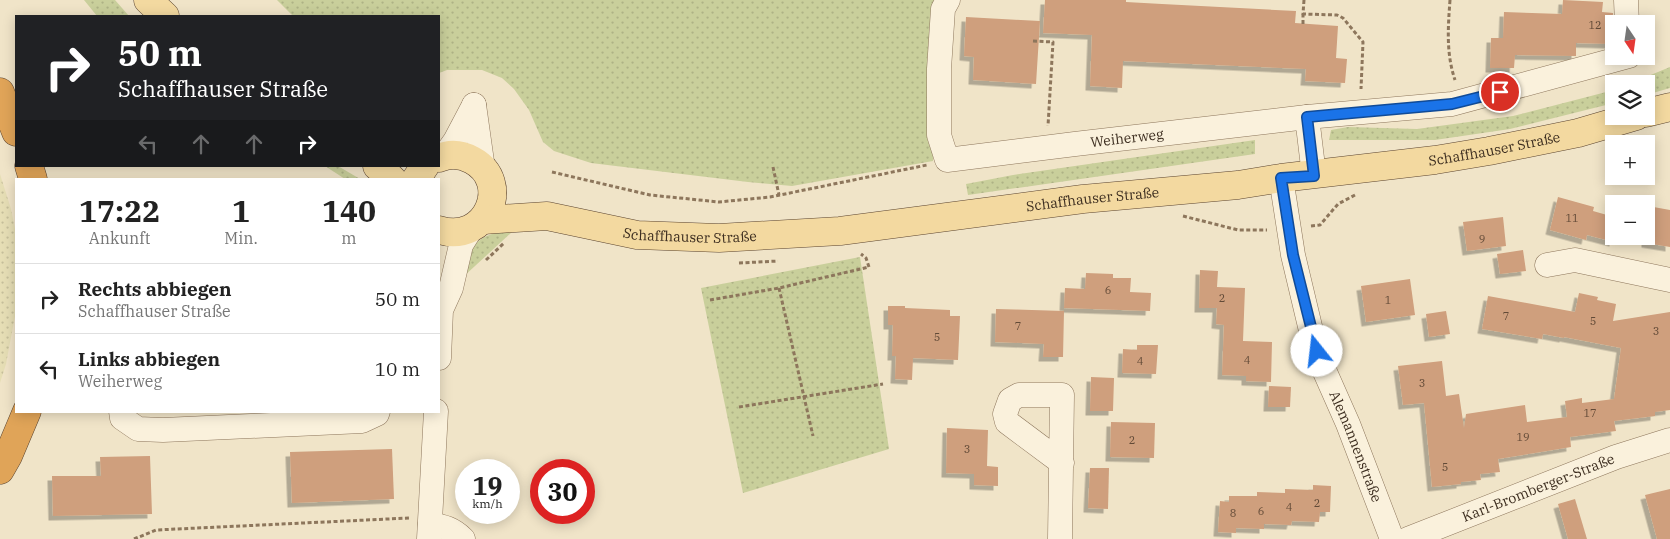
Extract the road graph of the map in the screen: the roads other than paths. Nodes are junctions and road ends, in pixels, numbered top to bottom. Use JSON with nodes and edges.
{"nodes":[{"id":1,"x":148,"y":0,"type":"edge"},
{"id":2,"x":948,"y":0,"type":"edge"},
{"id":3,"x":1626,"y":0,"type":"edge"},
{"id":4,"x":163,"y":15,"type":"edge"},
{"id":5,"x":1627,"y":15,"type":"edge"},
{"id":6,"x":1605,"y":63,"type":"edge"},
{"id":7,"x":0,"y":92,"type":"edge"},
{"id":8,"x":1670,"y":107,"type":"edge"},
{"id":9,"x":1655,"y":111,"type":"edge"},
{"id":10,"x":1307,"y":117,"type":"junction"},
{"id":11,"x":9,"y":121,"type":"edge"},
{"id":12,"x":1605,"y":125,"type":"edge"},
{"id":13,"x":440,"y":156,"type":"edge"},
{"id":14,"x":440,"y":159,"type":"edge"},
{"id":15,"x":378,"y":167,"type":"edge"},
{"id":16,"x":429,"y":167,"type":"edge"},
{"id":17,"x":487,"y":176,"type":"junction"},
{"id":18,"x":1314,"y":176,"type":"junction"},
{"id":19,"x":391,"y":178,"type":"edge"},
{"id":20,"x":417,"y":178,"type":"edge"},
{"id":21,"x":1281,"y":178,"type":"junction"},
{"id":22,"x":547,"y":216,"type":"junction"},
{"id":23,"x":477,"y":224,"type":"junction"},
{"id":24,"x":440,"y":230,"type":"edge"},
{"id":25,"x":1547,"y":265,"type":"dead end"},
{"id":26,"x":1670,"y":280,"type":"edge"},
{"id":27,"x":440,"y":306,"type":"edge"},
{"id":28,"x":26,"y":413,"type":"edge"},
{"id":29,"x":121,"y":413,"type":"edge"},
{"id":30,"x":377,"y":413,"type":"edge"},
{"id":31,"x":436,"y":413,"type":"edge"},
{"id":32,"x":1670,"y":440,"type":"edge"},
{"id":33,"x":1062,"y":463,"type":"dead end"},
{"id":34,"x":0,"y":470,"type":"edge"},
{"id":35,"x":430,"y":527,"type":"edge"},
{"id":36,"x":464,"y":539,"type":"edge"},
{"id":37,"x":1060,"y":539,"type":"edge"},
{"id":38,"x":1392,"y":539,"type":"edge"},
{"id":39,"x":1408,"y":539,"type":"edge"}],
"edges":[{"from":1,"to":4,"type":"main road"},
{"from":2,"to":10,"type":"street","name":"Weiherweg"},
{"from":3,"to":5,"type":"street"},
{"from":6,"to":10,"type":"street","name":"Weiherweg"},
{"from":7,"to":11,"type":"highway"},
{"from":8,"to":9,"type":"main road"},
{"from":10,"to":18,"type":"street"},
{"from":12,"to":18,"type":"main road","name":"Schaffhauser Straße"},
{"from":13,"to":17,"type":"street"},
{"from":14,"to":17,"type":"main road","name":"Schaffhauser Straße"},
{"from":15,"to":19,"type":"main road"},
{"from":16,"to":20,"type":"main road"},
{"from":17,"to":22,"type":"main road","name":"Schaffhauser Straße"},
{"from":17,"to":23,"type":"main road"},
{"from":18,"to":21,"type":"main road","name":"Schaffhauser Straße"},
{"from":21,"to":22,"type":"main road","name":"Schaffhauser Straße"},
{"from":21,"to":38,"type":"street","name":"Alemannenstraße"},
{"from":22,"to":23,"type":"main road","name":"Schaffhauser Straße"},
{"from":23,"to":24,"type":"main road","name":"Schaffhauser Straße"},
{"from":23,"to":27,"type":"street"},
{"from":25,"to":26,"type":"street"},
{"from":28,"to":34,"type":"highway"},
{"from":29,"to":30,"type":"street"},
{"from":31,"to":35,"type":"street"},
{"from":32,"to":39,"type":"street","name":"Karl-Bromberger-Straße"},
{"from":33,"to":37,"type":"street"},
{"from":35,"to":36,"type":"street"}]}
